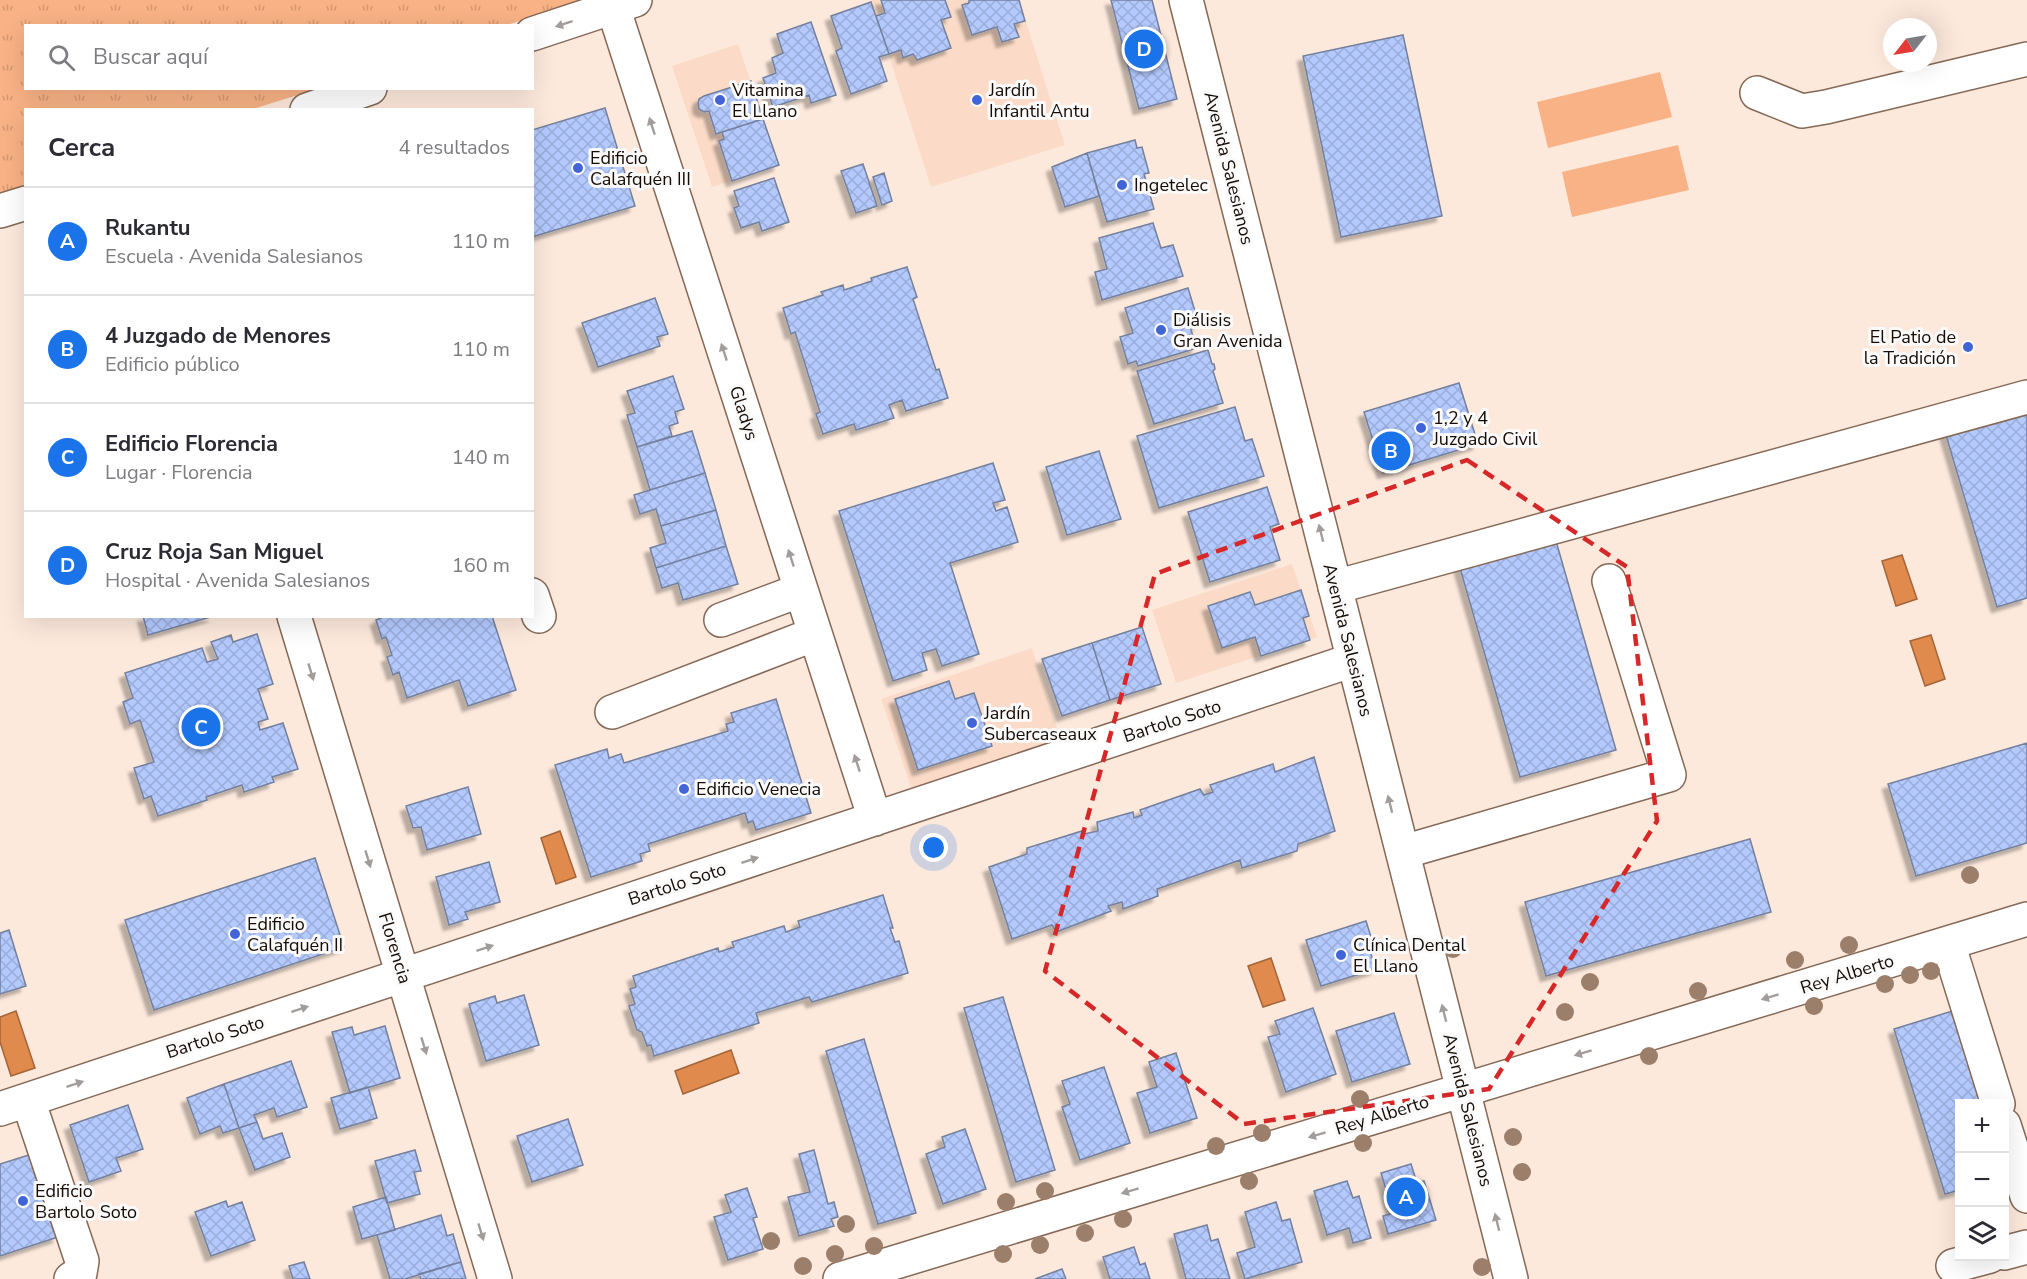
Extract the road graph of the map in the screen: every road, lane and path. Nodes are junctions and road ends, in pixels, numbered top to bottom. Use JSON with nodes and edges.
{"nodes":[{"id":1,"x":1186,"y":0,"type":"edge"},
{"id":2,"x":624,"y":4,"type":"edge"},
{"id":3,"x":534,"y":33,"type":"edge"},
{"id":4,"x":2027,"y":59,"type":"edge"},
{"id":5,"x":363,"y":90,"type":"edge"},
{"id":6,"x":1757,"y":93,"type":"dead end"},
{"id":7,"x":312,"y":108,"type":"edge"},
{"id":8,"x":24,"y":204,"type":"edge"},
{"id":9,"x":0,"y":211,"type":"edge"},
{"id":10,"x":2027,"y":397,"type":"edge"},
{"id":11,"x":1609,"y":581,"type":"dead end"},
{"id":12,"x":1335,"y":587,"type":"junction"},
{"id":13,"x":801,"y":590,"type":"junction"},
{"id":14,"x":295,"y":618,"type":"edge"},
{"id":15,"x":721,"y":620,"type":"dead end"},
{"id":16,"x":815,"y":634,"type":"junction"},
{"id":17,"x":1353,"y":660,"type":"junction"},
{"id":18,"x":612,"y":712,"type":"dead end"},
{"id":19,"x":874,"y":819,"type":"junction"},
{"id":20,"x":1403,"y":852,"type":"junction"},
{"id":21,"x":2027,"y":919,"type":"edge"},
{"id":22,"x":1948,"y":943,"type":"junction"},
{"id":23,"x":403,"y":975,"type":"junction"},
{"id":24,"x":1463,"y":1090,"type":"junction"},
{"id":25,"x":1996,"y":1099,"type":"edge"},
{"id":26,"x":14,"y":1104,"type":"edge"},
{"id":27,"x":2009,"y":1140,"type":"edge"},
{"id":28,"x":43,"y":1143,"type":"junction"},
{"id":29,"x":78,"y":1183,"type":"dead end"},
{"id":30,"x":2027,"y":1196,"type":"edge"},
{"id":31,"x":2027,"y":1247,"type":"edge"},
{"id":32,"x":2009,"y":1252,"type":"edge"},
{"id":33,"x":1974,"y":1261,"type":"edge"},
{"id":34,"x":1953,"y":1266,"type":"dead end"},
{"id":35,"x":71,"y":1279,"type":"edge"},
{"id":36,"x":495,"y":1279,"type":"edge"},
{"id":37,"x":840,"y":1279,"type":"edge"},
{"id":38,"x":1511,"y":1279,"type":"edge"}],
"edges":[{"from":12,"to":1,"type":"street","name":"Avenida Salesianos","one_way":true},
{"from":2,"to":3,"type":"street","one_way":true},
{"from":13,"to":2,"type":"street","name":"Gladys","one_way":true},
{"from":4,"to":6,"type":"street"},
{"from":5,"to":7,"type":"street"},
{"from":8,"to":9,"type":"street"},
{"from":10,"to":12,"type":"street"},
{"from":11,"to":20,"type":"street"},
{"from":12,"to":17,"type":"street","name":"Avenida Salesianos"},
{"from":13,"to":15,"type":"street"},
{"from":13,"to":16,"type":"street","name":"Gladys"},
{"from":14,"to":23,"type":"street","name":"Florencia","one_way":true},
{"from":16,"to":18,"type":"street"},
{"from":19,"to":16,"type":"street","name":"Gladys","one_way":true},
{"from":17,"to":19,"type":"street","name":"Bartolo Soto"},
{"from":20,"to":17,"type":"street","name":"Avenida Salesianos","one_way":true},
{"from":23,"to":19,"type":"street","name":"Bartolo Soto","one_way":true},
{"from":24,"to":20,"type":"street","name":"Avenida Salesianos","one_way":true},
{"from":21,"to":22,"type":"street","name":"Rey Alberto"},
{"from":22,"to":24,"type":"street","name":"Rey Alberto","one_way":true},
{"from":22,"to":25,"type":"street"},
{"from":26,"to":23,"type":"street","name":"Bartolo Soto","one_way":true},
{"from":23,"to":36,"type":"street","name":"Florencia","one_way":true},
{"from":24,"to":37,"type":"street","name":"Rey Alberto","one_way":true},
{"from":38,"to":24,"type":"street","name":"Avenida Salesianos","one_way":true},
{"from":26,"to":28,"type":"street"},
{"from":27,"to":30,"type":"street"},
{"from":28,"to":29,"type":"street"},
{"from":28,"to":35,"type":"street"},
{"from":31,"to":32,"type":"street"},
{"from":33,"to":34,"type":"street"}]}
